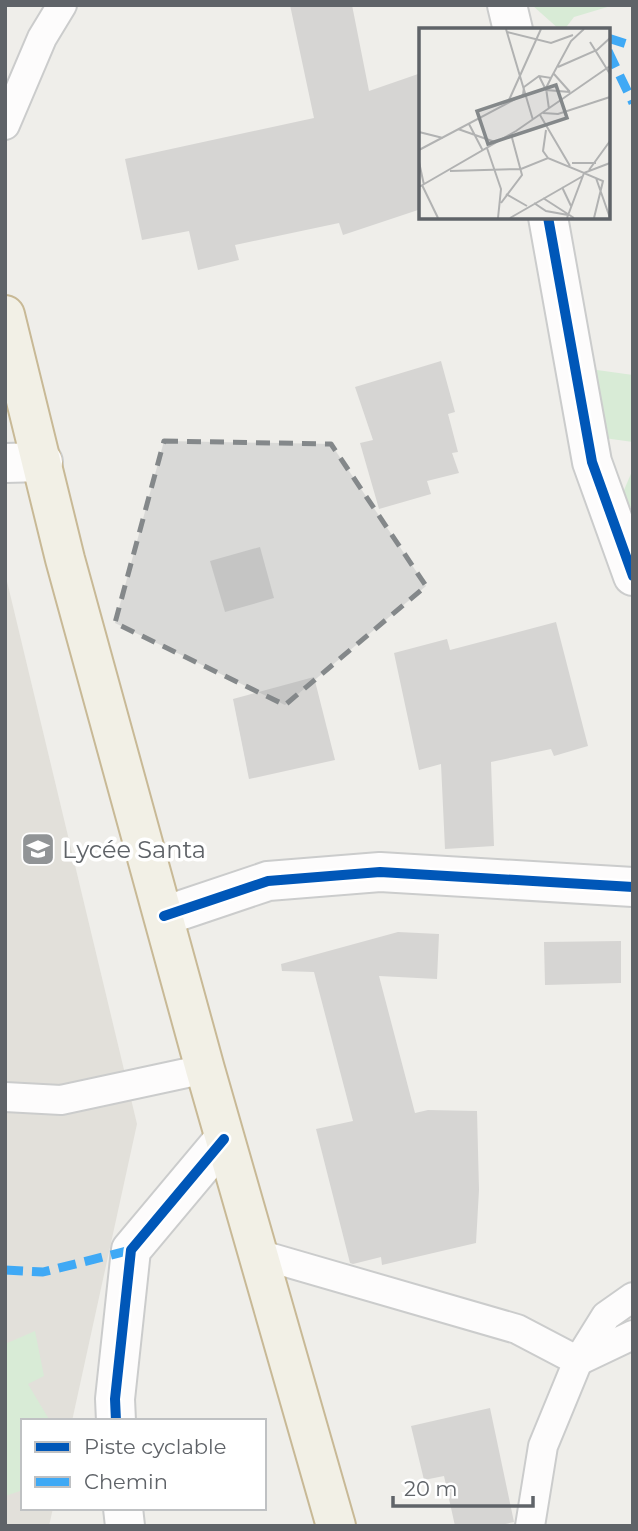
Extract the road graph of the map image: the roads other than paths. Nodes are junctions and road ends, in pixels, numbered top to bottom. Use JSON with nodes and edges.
{"nodes":[{"id":1,"x":62,"y":5,"type":"edge"},
{"id":2,"x":507,"y":5,"type":"edge"},
{"id":3,"x":513,"y":28,"type":"edge"},
{"id":4,"x":5,"y":125,"type":"edge"},
{"id":5,"x":548,"y":219,"type":"edge"},
{"id":6,"x":5,"y":314,"type":"edge"},
{"id":7,"x":43,"y":462,"type":"junction"},
{"id":8,"x":5,"y":463,"type":"edge"},
{"id":9,"x":633,"y":576,"type":"edge"},
{"id":10,"x":633,"y":887,"type":"edge"},
{"id":11,"x":164,"y":916,"type":"junction"},
{"id":12,"x":205,"y":1069,"type":"junction"},
{"id":13,"x":5,"y":1097,"type":"edge"},
{"id":14,"x":224,"y":1139,"type":"junction"},
{"id":15,"x":258,"y":1254,"type":"junction"},
{"id":16,"x":633,"y":1297,"type":"edge"},
{"id":17,"x":633,"y":1335,"type":"edge"},
{"id":18,"x":578,"y":1361,"type":"junction"},
{"id":19,"x":116,"y":1419,"type":"edge"},
{"id":20,"x":337,"y":1526,"type":"edge"},
{"id":21,"x":530,"y":1526,"type":"edge"}],
"edges":[{"from":1,"to":4,"type":"lane"},
{"from":2,"to":3,"type":"street"},
{"from":5,"to":9,"type":"street"},
{"from":6,"to":7,"type":"highway"},
{"from":7,"to":8,"type":"street"},
{"from":7,"to":11,"type":"highway"},
{"from":10,"to":11,"type":"street"},
{"from":11,"to":12,"type":"highway"},
{"from":12,"to":13,"type":"lane"},
{"from":12,"to":14,"type":"highway"},
{"from":14,"to":15,"type":"highway"},
{"from":14,"to":19,"type":"street"},
{"from":15,"to":18,"type":"lane"},
{"from":15,"to":20,"type":"highway"},
{"from":16,"to":18,"type":"lane"},
{"from":17,"to":18,"type":"lane"},
{"from":18,"to":21,"type":"lane"}]}
